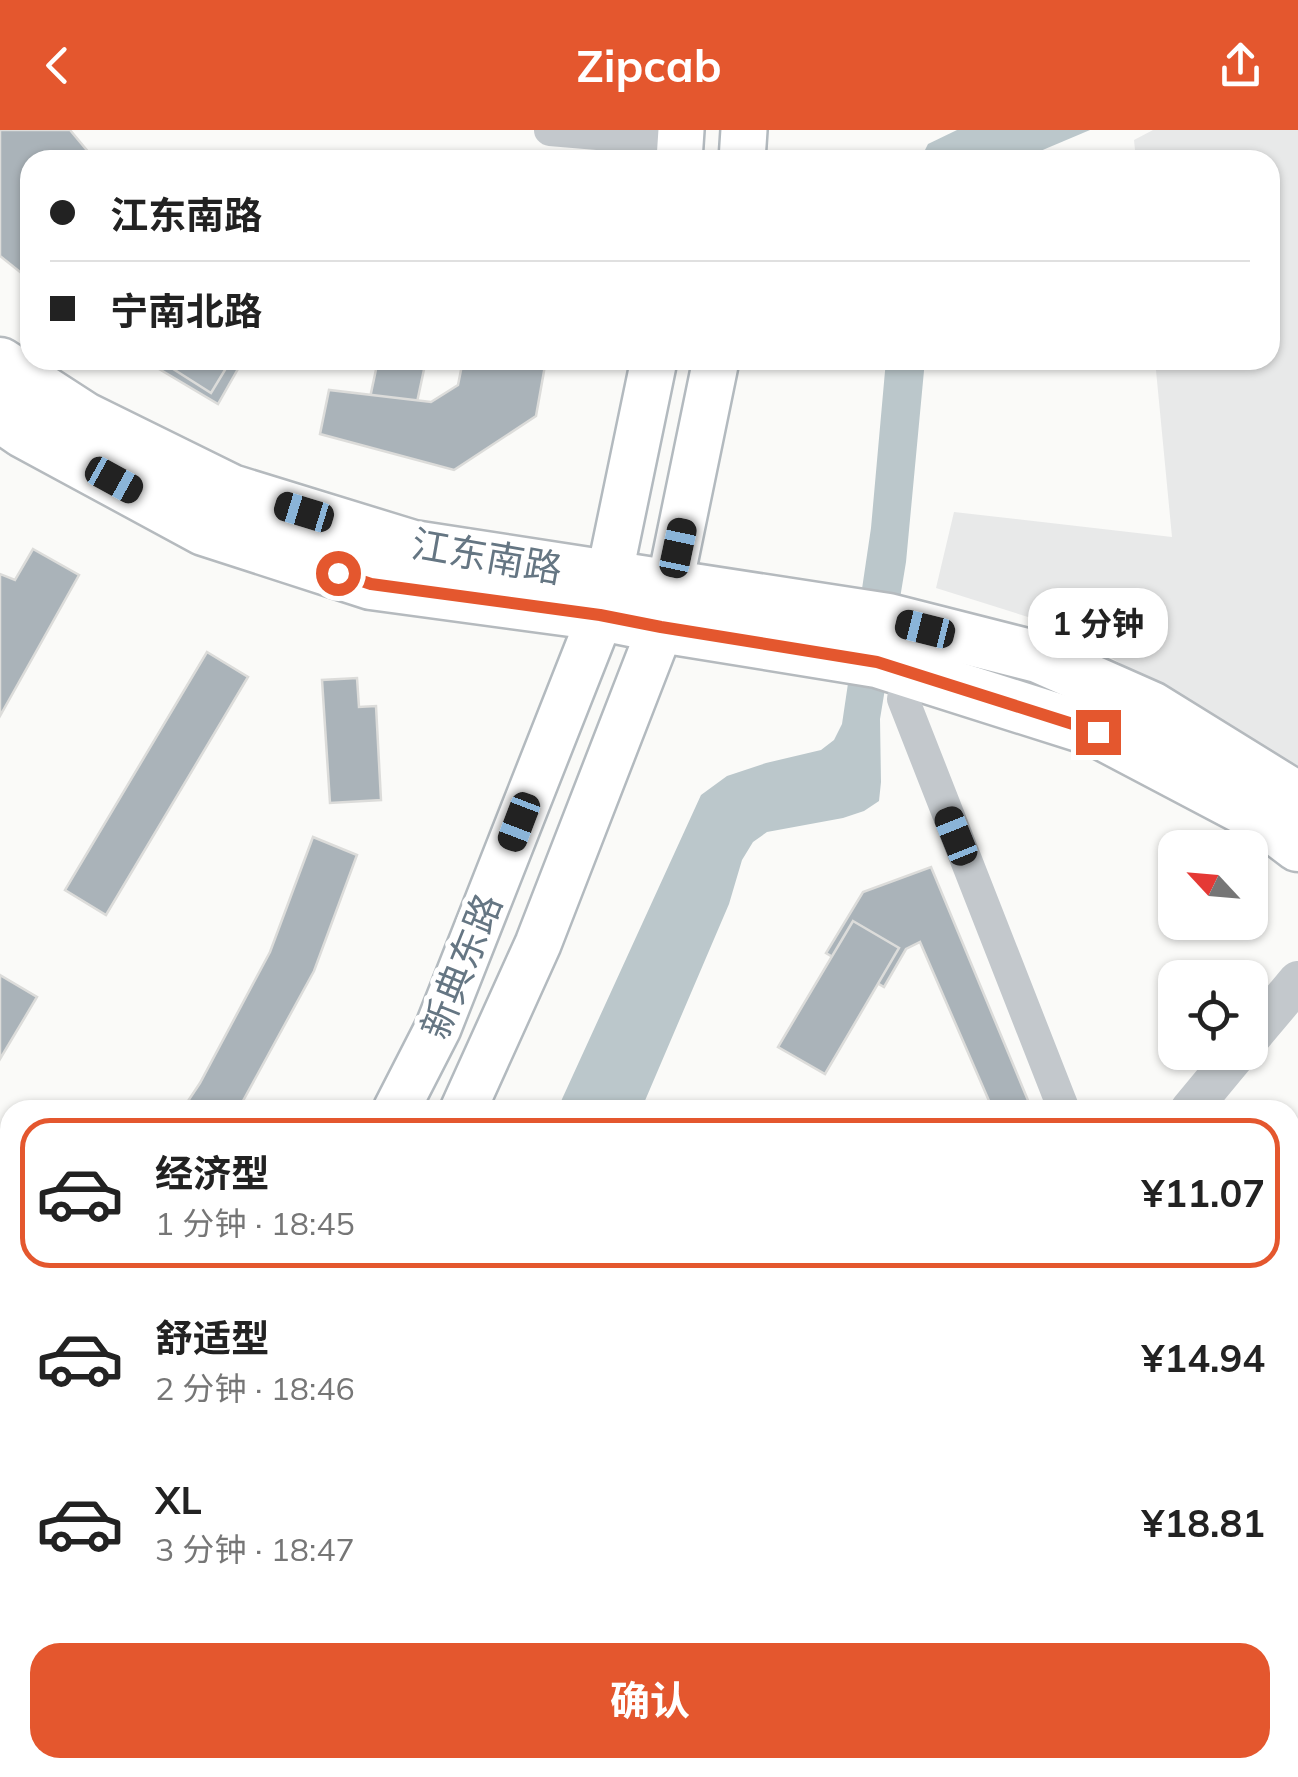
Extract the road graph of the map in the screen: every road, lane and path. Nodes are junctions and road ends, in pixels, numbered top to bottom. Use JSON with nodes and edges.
{"nodes":[{"id":1,"x":550,"y":130,"type":"edge"},
{"id":2,"x":680,"y":143,"type":"edge"},
{"id":3,"x":0,"y":363,"type":"edge"},
{"id":4,"x":652,"y":370,"type":"edge"},
{"id":5,"x":714,"y":370,"type":"edge"},
{"id":6,"x":0,"y":416,"type":"edge"},
{"id":7,"x":605,"y":596,"type":"junction"},
{"id":8,"x":665,"y":607,"type":"junction"},
{"id":9,"x":892,"y":651,"type":"junction"},
{"id":10,"x":1298,"y":798,"type":"edge"},
{"id":11,"x":1298,"y":846,"type":"edge"},
{"id":12,"x":1298,"y":981,"type":"edge"},
{"id":13,"x":1268,"y":1017,"type":"edge"},
{"id":14,"x":1223,"y":1070,"type":"edge"},
{"id":15,"x":401,"y":1100,"type":"edge"},
{"id":16,"x":468,"y":1100,"type":"edge"},
{"id":17,"x":1060,"y":1100,"type":"edge"},
{"id":18,"x":1198,"y":1100,"type":"edge"}],
"edges":[{"from":1,"to":2,"type":"street"},
{"from":3,"to":7,"type":"main road","name":"江东南路"},
{"from":4,"to":7,"type":"main road","name":"新典东路"},
{"from":5,"to":8,"type":"main road","name":"新典东路"},
{"from":6,"to":7,"type":"main road","name":"江东南路"},
{"from":7,"to":8,"type":"main road","name":"江东南路"},
{"from":7,"to":15,"type":"main road","name":"新典东路"},
{"from":8,"to":9,"type":"main road","name":"江东南路"},
{"from":8,"to":16,"type":"main road","name":"新典东路"},
{"from":9,"to":10,"type":"main road"},
{"from":9,"to":11,"type":"main road"},
{"from":9,"to":17,"type":"street"},
{"from":12,"to":13,"type":"street"},
{"from":14,"to":18,"type":"street"}]}
